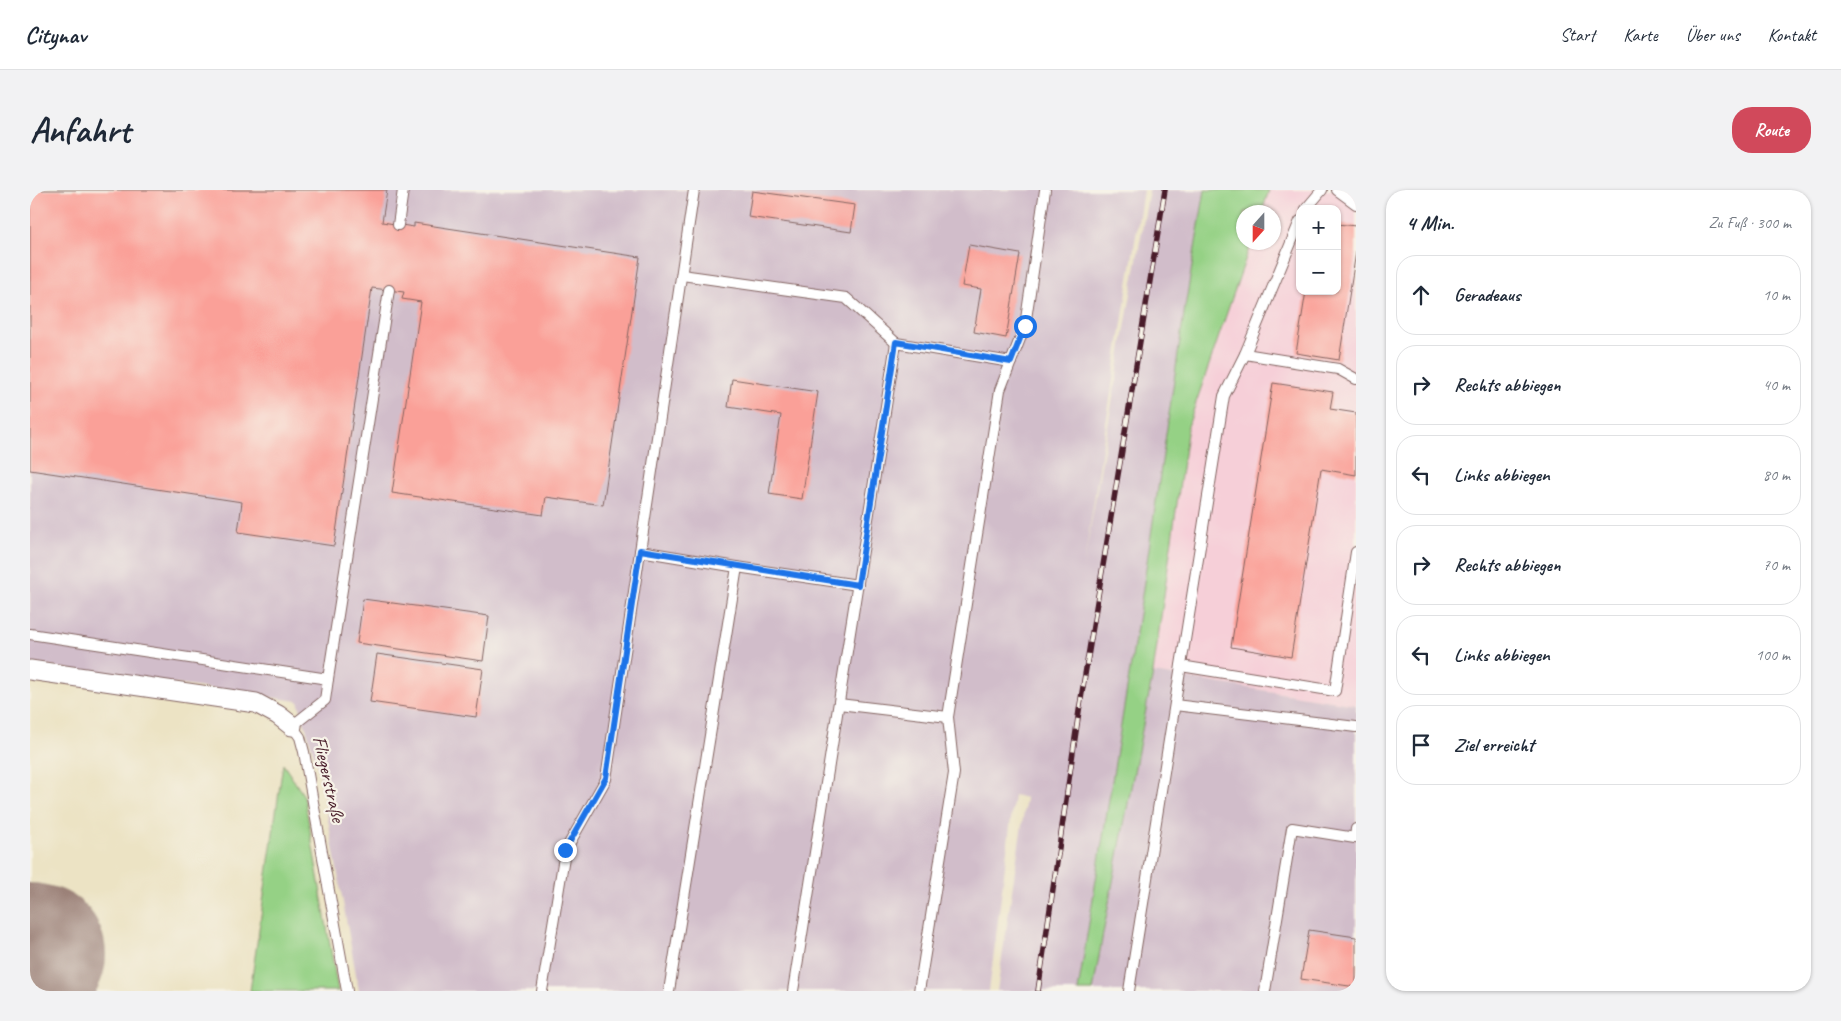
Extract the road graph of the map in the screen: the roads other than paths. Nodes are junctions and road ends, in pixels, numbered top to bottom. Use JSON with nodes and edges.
{"nodes":[{"id":1,"x":403,"y":190,"type":"edge"},
{"id":2,"x":694,"y":190,"type":"edge"},
{"id":3,"x":1045,"y":190,"type":"edge"},
{"id":4,"x":1322,"y":190,"type":"edge"},
{"id":5,"x":1337,"y":190,"type":"edge"},
{"id":6,"x":1356,"y":204,"type":"edge"},
{"id":7,"x":1309,"y":205,"type":"edge"},
{"id":8,"x":398,"y":225,"type":"dead end"},
{"id":9,"x":1296,"y":231,"type":"edge"},
{"id":10,"x":682,"y":275,"type":"junction"},
{"id":11,"x":388,"y":290,"type":"dead end"},
{"id":12,"x":896,"y":342,"type":"junction"},
{"id":13,"x":1245,"y":354,"type":"junction"},
{"id":14,"x":1011,"y":362,"type":"junction"},
{"id":15,"x":1356,"y":379,"type":"edge"},
{"id":16,"x":640,"y":550,"type":"junction"},
{"id":17,"x":1356,"y":552,"type":"edge"},
{"id":18,"x":737,"y":567,"type":"junction"},
{"id":19,"x":858,"y":585,"type":"junction"},
{"id":20,"x":30,"y":634,"type":"edge"},
{"id":21,"x":1181,"y":666,"type":"junction"},
{"id":22,"x":30,"y":670,"type":"edge"},
{"id":23,"x":328,"y":679,"type":"junction"},
{"id":24,"x":839,"y":704,"type":"junction"},
{"id":25,"x":1175,"y":705,"type":"junction"},
{"id":26,"x":948,"y":717,"type":"junction"},
{"id":27,"x":292,"y":726,"type":"junction"},
{"id":28,"x":1356,"y":727,"type":"edge"},
{"id":29,"x":1356,"y":829,"type":"edge"},
{"id":30,"x":347,"y":991,"type":"edge"},
{"id":31,"x":542,"y":991,"type":"edge"},
{"id":32,"x":669,"y":991,"type":"edge"},
{"id":33,"x":793,"y":991,"type":"edge"},
{"id":34,"x":919,"y":991,"type":"edge"},
{"id":35,"x":1129,"y":991,"type":"edge"},
{"id":36,"x":1265,"y":991,"type":"edge"}],
"edges":[{"from":1,"to":8,"type":"lane"},
{"from":2,"to":10,"type":"lane"},
{"from":3,"to":14,"type":"lane"},
{"from":4,"to":7,"type":"lane"},
{"from":5,"to":6,"type":"lane"},
{"from":9,"to":13,"type":"lane"},
{"from":10,"to":12,"type":"lane"},
{"from":10,"to":16,"type":"lane"},
{"from":11,"to":23,"type":"lane"},
{"from":12,"to":14,"type":"lane"},
{"from":12,"to":19,"type":"lane"},
{"from":13,"to":15,"type":"lane"},
{"from":13,"to":21,"type":"lane"},
{"from":14,"to":26,"type":"lane"},
{"from":16,"to":18,"type":"lane"},
{"from":16,"to":31,"type":"lane"},
{"from":17,"to":21,"type":"lane"},
{"from":18,"to":19,"type":"lane"},
{"from":18,"to":32,"type":"lane"},
{"from":19,"to":24,"type":"lane"},
{"from":20,"to":23,"type":"lane"},
{"from":21,"to":25,"type":"lane"},
{"from":22,"to":27,"type":"street","name":"Fliegerstraße"},
{"from":23,"to":27,"type":"lane"},
{"from":24,"to":26,"type":"lane"},
{"from":24,"to":33,"type":"lane"},
{"from":25,"to":28,"type":"lane"},
{"from":25,"to":35,"type":"lane"},
{"from":26,"to":34,"type":"lane"},
{"from":27,"to":30,"type":"lane","name":"Fliegerstraße"},
{"from":29,"to":36,"type":"lane"}]}
